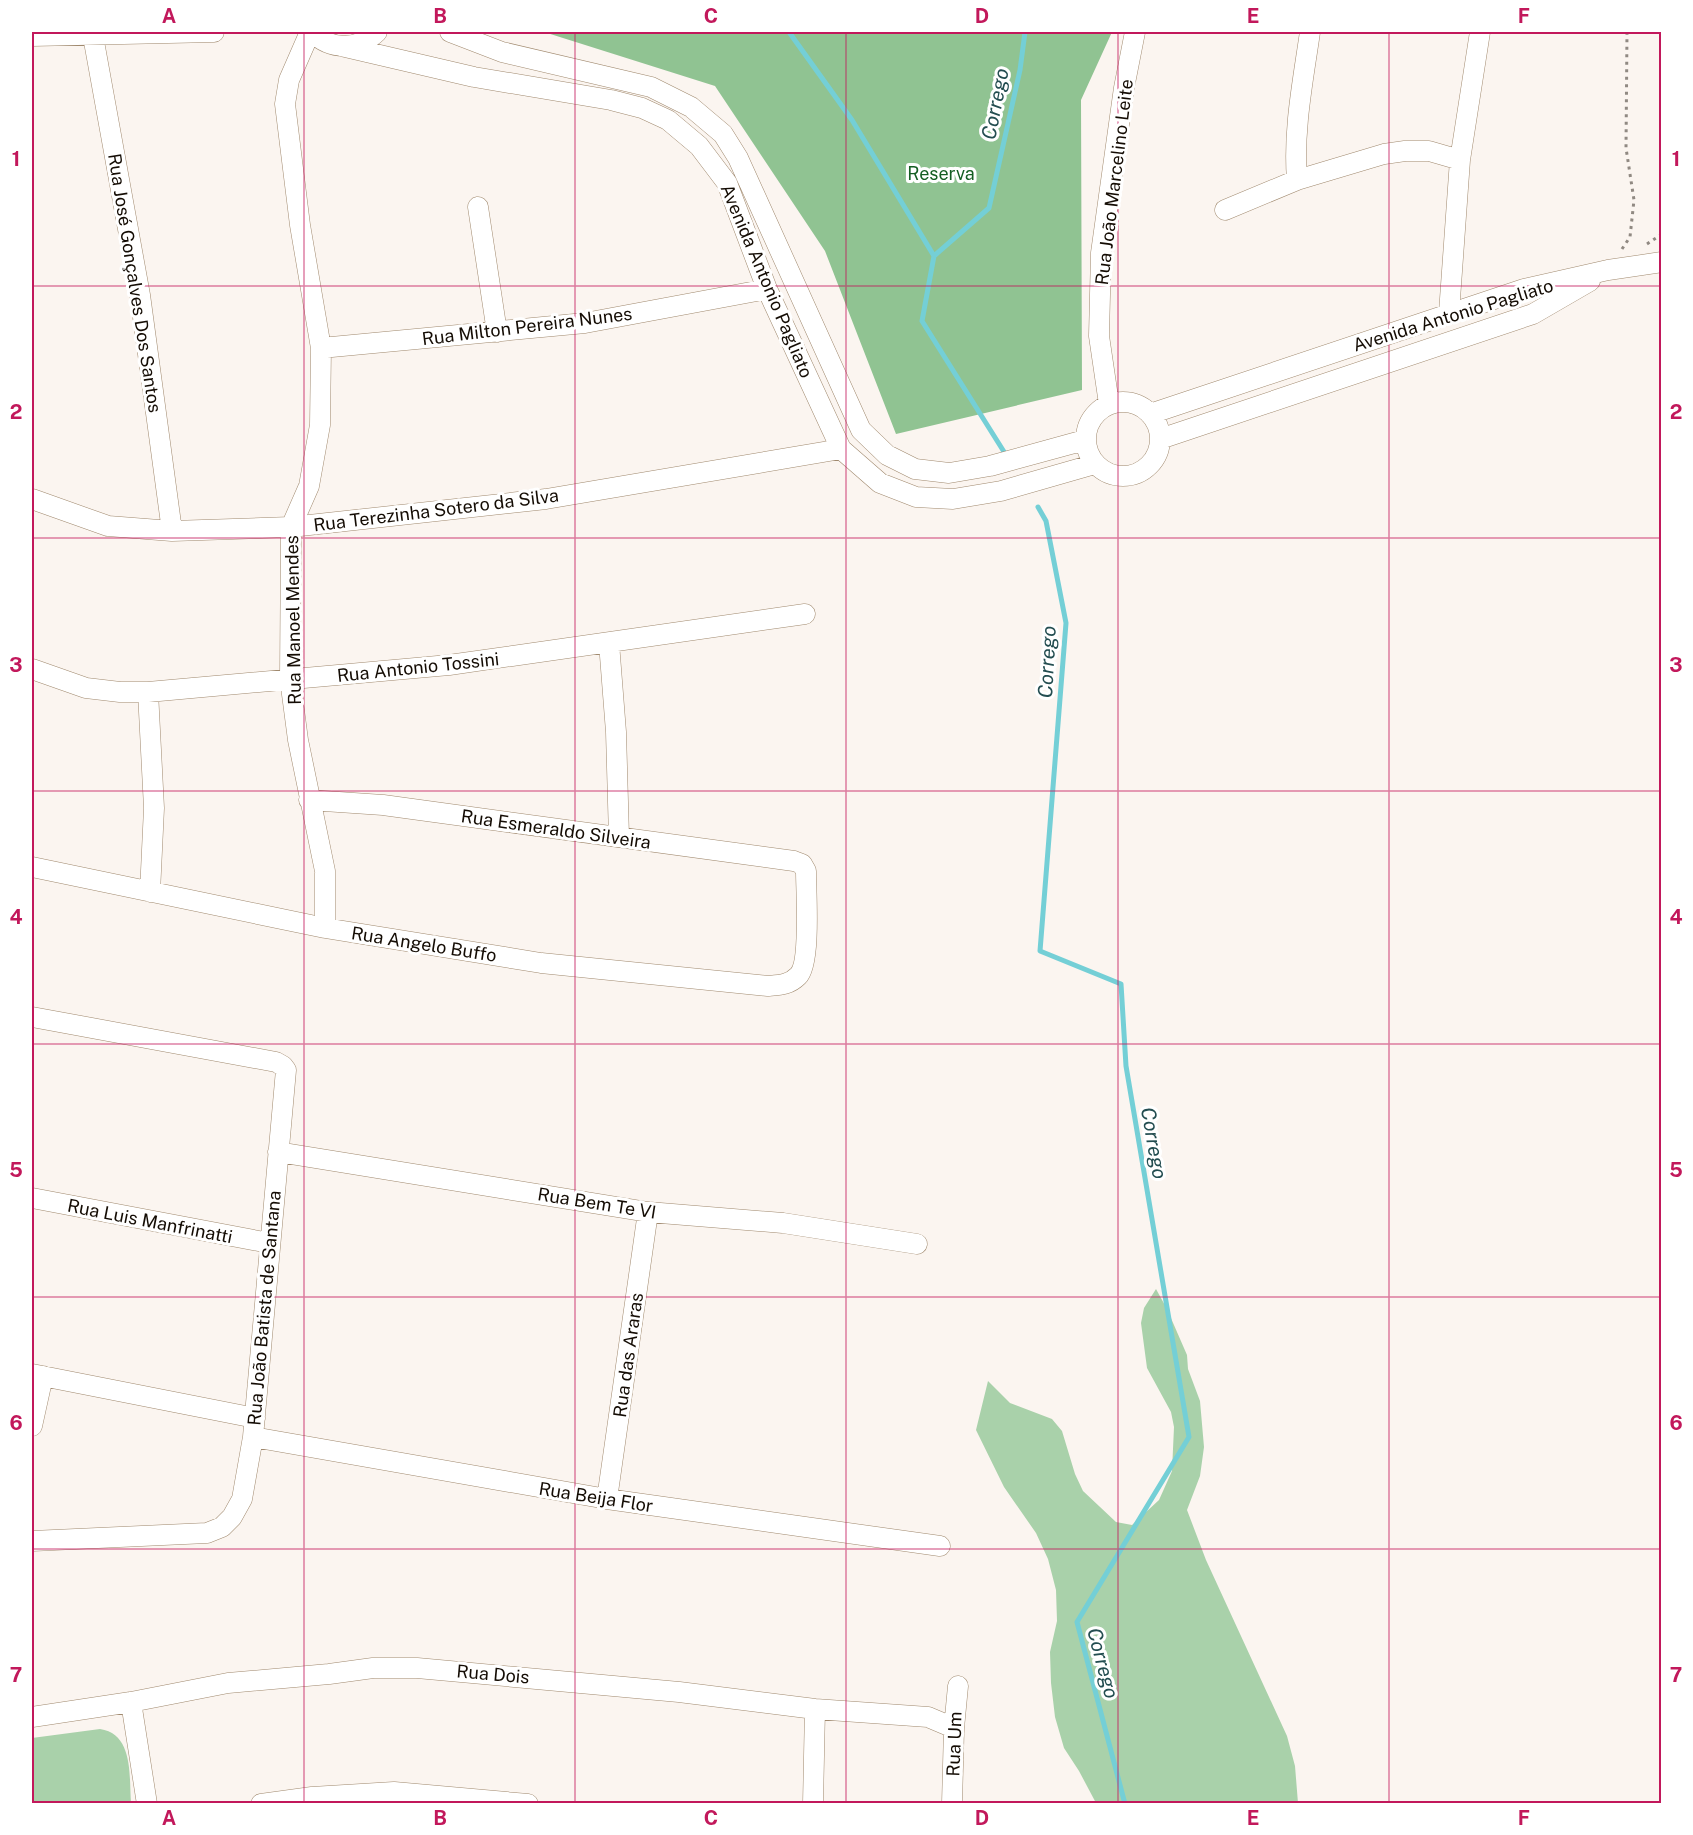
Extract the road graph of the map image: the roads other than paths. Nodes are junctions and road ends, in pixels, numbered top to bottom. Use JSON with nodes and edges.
{"nodes":[{"id":1,"x":214,"y":32,"type":"edge"},
{"id":2,"x":311,"y":32,"type":"edge"},
{"id":3,"x":377,"y":32,"type":"edge"},
{"id":4,"x":450,"y":32,"type":"edge"},
{"id":5,"x":1135,"y":32,"type":"edge"},
{"id":6,"x":1310,"y":32,"type":"edge"},
{"id":7,"x":1480,"y":32,"type":"edge"},
{"id":8,"x":32,"y":36,"type":"edge"},
{"id":9,"x":93,"y":36,"type":"junction"},
{"id":10,"x":341,"y":46,"type":"junction"},
{"id":11,"x":1460,"y":160,"type":"junction"},
{"id":12,"x":1297,"y":180,"type":"junction"},
{"id":13,"x":478,"y":207,"type":"dead end"},
{"id":14,"x":1225,"y":210,"type":"dead end"},
{"id":15,"x":1662,"y":262,"type":"edge"},
{"id":16,"x":1608,"y":270,"type":"junction"},
{"id":17,"x":767,"y":289,"type":"junction"},
{"id":18,"x":1449,"y":313,"type":"junction"},
{"id":19,"x":497,"y":332,"type":"junction"},
{"id":20,"x":321,"y":348,"type":"junction"},
{"id":21,"x":1109,"y":404,"type":"junction"},
{"id":22,"x":1150,"y":414,"type":"junction"},
{"id":23,"x":1160,"y":439,"type":"junction"},
{"id":24,"x":1085,"y":440,"type":"junction"},
{"id":25,"x":841,"y":449,"type":"junction"},
{"id":26,"x":1095,"y":464,"type":"junction"},
{"id":27,"x":32,"y":499,"type":"edge"},
{"id":28,"x":291,"y":527,"type":"junction"},
{"id":29,"x":172,"y":531,"type":"junction"},
{"id":30,"x":805,"y":614,"type":"dead end"},
{"id":31,"x":609,"y":643,"type":"junction"},
{"id":32,"x":32,"y":669,"type":"edge"},
{"id":33,"x":290,"y":680,"type":"junction"},
{"id":34,"x":148,"y":692,"type":"junction"},
{"id":35,"x":309,"y":800,"type":"junction"},
{"id":36,"x":618,"y":837,"type":"junction"},
{"id":37,"x":32,"y":867,"type":"edge"},
{"id":38,"x":150,"y":892,"type":"junction"},
{"id":39,"x":325,"y":928,"type":"junction"},
{"id":40,"x":806,"y":957,"type":"joint"},
{"id":41,"x":32,"y":1017,"type":"edge"},
{"id":42,"x":278,"y":1152,"type":"junction"},
{"id":43,"x":32,"y":1198,"type":"edge"},
{"id":44,"x":648,"y":1212,"type":"junction"},
{"id":45,"x":269,"y":1244,"type":"junction"},
{"id":46,"x":917,"y":1244,"type":"dead end"},
{"id":47,"x":37,"y":1375,"type":"edge"},
{"id":48,"x":255,"y":1418,"type":"junction"},
{"id":49,"x":32,"y":1426,"type":"edge"},
{"id":50,"x":253,"y":1437,"type":"junction"},
{"id":51,"x":607,"y":1499,"type":"junction"},
{"id":52,"x":32,"y":1542,"type":"edge"},
{"id":53,"x":940,"y":1546,"type":"dead end"},
{"id":54,"x":958,"y":1686,"type":"dead end"},
{"id":55,"x":131,"y":1702,"type":"junction"},
{"id":56,"x":814,"y":1709,"type":"junction"},
{"id":57,"x":32,"y":1717,"type":"edge"},
{"id":58,"x":954,"y":1728,"type":"junction"},
{"id":59,"x":147,"y":1803,"type":"edge"},
{"id":60,"x":261,"y":1803,"type":"edge"},
{"id":61,"x":528,"y":1803,"type":"edge"},
{"id":62,"x":813,"y":1803,"type":"edge"},
{"id":63,"x":952,"y":1803,"type":"edge"}],
"edges":[{"from":1,"to":9,"type":"street"},
{"from":2,"to":10,"type":"street","name":"Avenida Antonio Pagliato"},
{"from":2,"to":20,"type":"street","name":"Rua Manoel Mendes"},
{"from":3,"to":10,"type":"street"},
{"from":4,"to":24,"type":"street","name":"Avenida Antonio Pagliato"},
{"from":5,"to":21,"type":"street","name":"Rua João Marcelino Leite"},
{"from":6,"to":12,"type":"street"},
{"from":7,"to":11,"type":"street"},
{"from":8,"to":9,"type":"street"},
{"from":9,"to":29,"type":"street","name":"Rua José Gonçalves Dos Santos"},
{"from":10,"to":17,"type":"street","name":"Avenida Antonio Pagliato"},
{"from":11,"to":12,"type":"street"},
{"from":11,"to":18,"type":"street"},
{"from":12,"to":14,"type":"street"},
{"from":13,"to":19,"type":"street"},
{"from":15,"to":16,"type":"street"},
{"from":16,"to":18,"type":"street","name":"Avenida Antonio Pagliato"},
{"from":16,"to":23,"type":"street","name":"Avenida Antonio Pagliato"},
{"from":17,"to":19,"type":"street","name":"Rua Milton Pereira Nunes"},
{"from":17,"to":25,"type":"street","name":"Avenida Antonio Pagliato"},
{"from":18,"to":22,"type":"street","name":"Avenida Antonio Pagliato"},
{"from":19,"to":20,"type":"street","name":"Rua Milton Pereira Nunes"},
{"from":20,"to":28,"type":"street","name":"Rua Manoel Mendes"},
{"from":21,"to":22,"type":"street"},
{"from":21,"to":24,"type":"street"},
{"from":22,"to":23,"type":"street"},
{"from":23,"to":26,"type":"street"},
{"from":24,"to":26,"type":"street"},
{"from":25,"to":26,"type":"street","name":"Avenida Antonio Pagliato"},
{"from":25,"to":28,"type":"street","name":"Rua Terezinha Sotero da Silva"},
{"from":27,"to":29,"type":"street","name":"Rua Terezinha Sotero da Silva"},
{"from":28,"to":29,"type":"street","name":"Rua Terezinha Sotero da Silva"},
{"from":28,"to":33,"type":"street","name":"Rua Manoel Mendes"},
{"from":30,"to":31,"type":"street","name":"Rua Antonio Tossini"},
{"from":31,"to":33,"type":"street","name":"Rua Antonio Tossini"},
{"from":31,"to":36,"type":"street"},
{"from":32,"to":34,"type":"street","name":"Rua Antonio Tossini"},
{"from":33,"to":34,"type":"street","name":"Rua Antonio Tossini"},
{"from":33,"to":35,"type":"street","name":"Rua Manoel Mendes"},
{"from":34,"to":38,"type":"street"},
{"from":35,"to":36,"type":"street","name":"Rua Esmeraldo Silveira"},
{"from":35,"to":39,"type":"street","name":"Rua Manoel Mendes"},
{"from":36,"to":40,"type":"street","name":"Rua Esmeraldo Silveira"},
{"from":37,"to":38,"type":"street","name":"Rua Angelo Buffo"},
{"from":38,"to":39,"type":"street","name":"Rua Angelo Buffo"},
{"from":39,"to":40,"type":"street","name":"Rua Angelo Buffo"},
{"from":41,"to":42,"type":"street","name":"Rua João Batista de Santana"},
{"from":42,"to":44,"type":"street","name":"Rua Bem Te VI"},
{"from":42,"to":45,"type":"street","name":"Rua João Batista de Santana"},
{"from":43,"to":45,"type":"street","name":"Rua Luis Manfrinatti"},
{"from":44,"to":46,"type":"street","name":"Rua Bem Te VI"},
{"from":44,"to":51,"type":"street","name":"Rua das Araras"},
{"from":45,"to":48,"type":"street","name":"Rua João Batista de Santana"},
{"from":47,"to":48,"type":"street"},
{"from":47,"to":49,"type":"street"},
{"from":48,"to":50,"type":"street","name":"Rua João Batista de Santana"},
{"from":50,"to":51,"type":"street","name":"Rua Beija Flor"},
{"from":50,"to":52,"type":"street","name":"Rua João Batista de Santana"},
{"from":51,"to":53,"type":"street","name":"Rua Beija Flor"},
{"from":54,"to":58,"type":"street","name":"Rua Um"},
{"from":55,"to":56,"type":"street","name":"Rua Dois"},
{"from":55,"to":57,"type":"street","name":"Rua Dois"},
{"from":55,"to":59,"type":"street"},
{"from":56,"to":58,"type":"street","name":"Rua Dois"},
{"from":56,"to":62,"type":"street"},
{"from":58,"to":63,"type":"street","name":"Rua Um"},
{"from":60,"to":61,"type":"street"}]}
